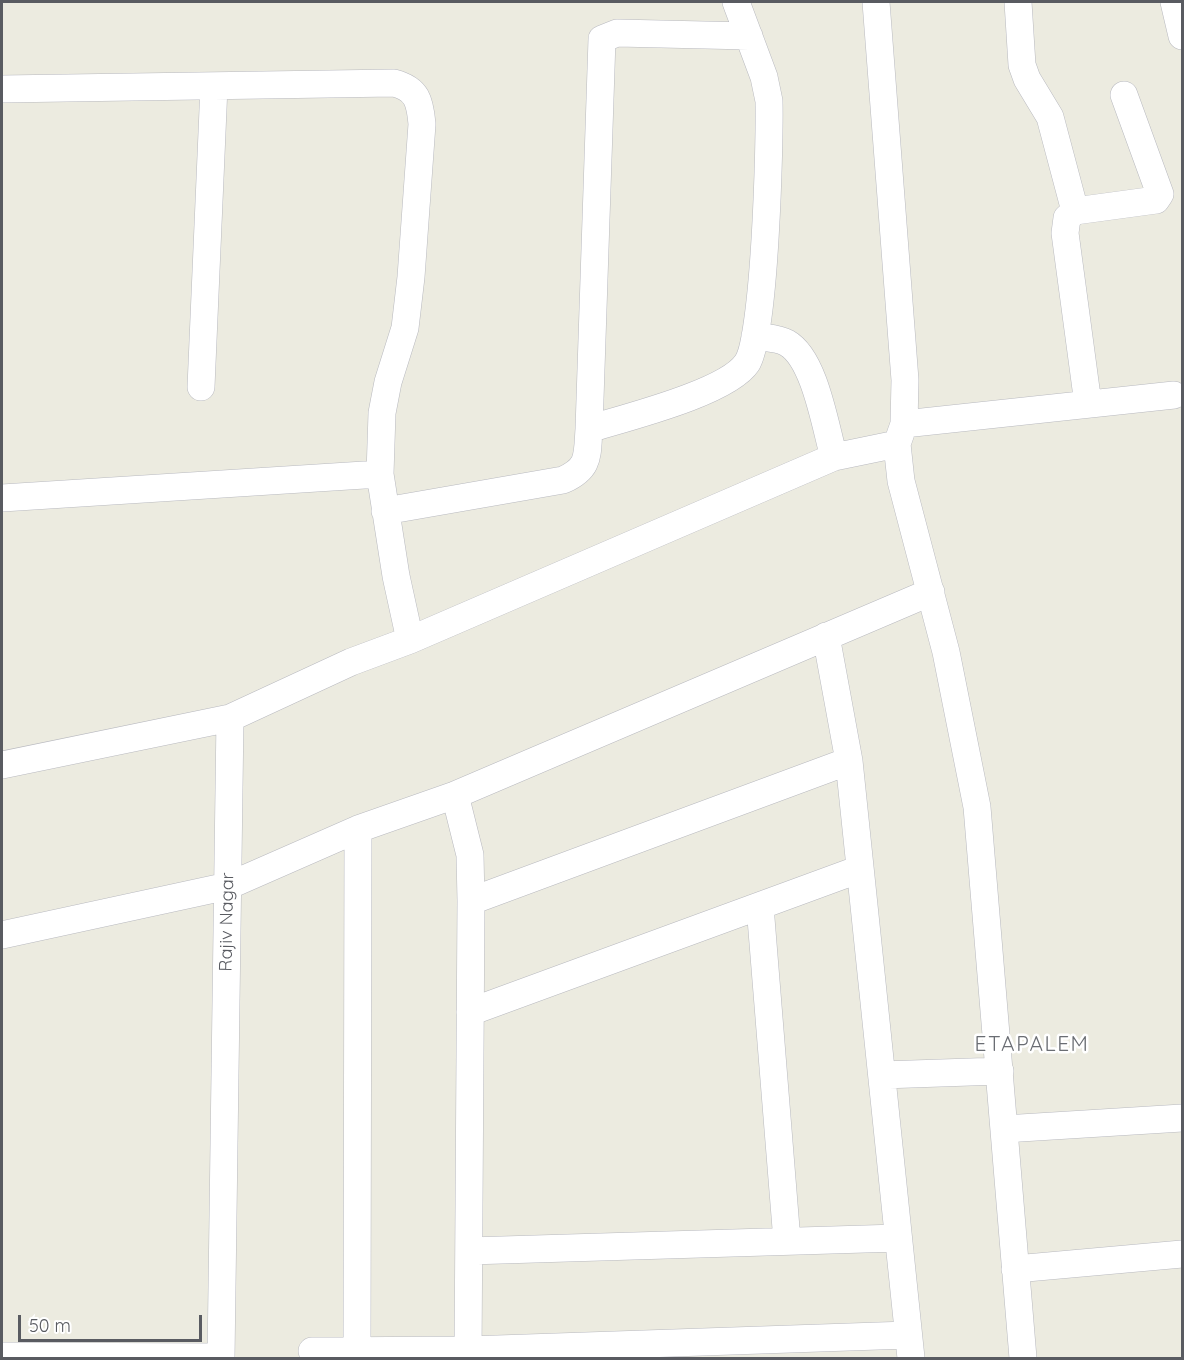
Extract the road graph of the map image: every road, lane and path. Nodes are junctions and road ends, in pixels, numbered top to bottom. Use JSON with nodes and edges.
{"nodes":[{"id":1,"x":736,"y":2,"type":"edge"},
{"id":2,"x":876,"y":2,"type":"edge"},
{"id":3,"x":1018,"y":2,"type":"edge"},
{"id":4,"x":1174,"y":2,"type":"edge"},
{"id":5,"x":749,"y":36,"type":"junction"},
{"id":6,"x":1182,"y":36,"type":"edge"},
{"id":7,"x":214,"y":86,"type":"junction"},
{"id":8,"x":2,"y":89,"type":"edge"},
{"id":9,"x":1124,"y":95,"type":"dead end"},
{"id":10,"x":1075,"y":212,"type":"junction"},
{"id":11,"x":755,"y":336,"type":"junction"},
{"id":12,"x":201,"y":387,"type":"dead end"},
{"id":13,"x":1174,"y":395,"type":"dead end"},
{"id":14,"x":1088,"y":404,"type":"junction"},
{"id":15,"x":589,"y":429,"type":"junction"},
{"id":16,"x":901,"y":434,"type":"junction"},
{"id":17,"x":834,"y":457,"type":"junction"},
{"id":18,"x":380,"y":474,"type":"junction"},
{"id":19,"x":2,"y":498,"type":"edge"},
{"id":20,"x":385,"y":511,"type":"junction"},
{"id":21,"x":932,"y":592,"type":"junction"},
{"id":22,"x":826,"y":636,"type":"junction"},
{"id":23,"x":410,"y":640,"type":"junction"},
{"id":24,"x":230,"y":718,"type":"junction"},
{"id":25,"x":849,"y":761,"type":"junction"},
{"id":26,"x":2,"y":765,"type":"edge"},
{"id":27,"x":455,"y":795,"type":"junction"},
{"id":28,"x":358,"y":829,"type":"junction"},
{"id":29,"x":860,"y":869,"type":"junction"},
{"id":30,"x":228,"y":886,"type":"junction"},
{"id":31,"x":471,"y":901,"type":"junction"},
{"id":32,"x":760,"y":906,"type":"junction"},
{"id":33,"x":2,"y":935,"type":"edge"},
{"id":34,"x":470,"y":1012,"type":"junction"},
{"id":35,"x":1000,"y":1071,"type":"junction"},
{"id":36,"x":882,"y":1075,"type":"junction"},
{"id":37,"x":1182,"y":1118,"type":"edge"},
{"id":38,"x":1004,"y":1129,"type":"junction"},
{"id":39,"x":898,"y":1238,"type":"junction"},
{"id":40,"x":787,"y":1241,"type":"junction"},
{"id":41,"x":469,"y":1251,"type":"junction"},
{"id":42,"x":1182,"y":1254,"type":"edge"},
{"id":43,"x":1015,"y":1269,"type":"junction"},
{"id":44,"x":909,"y":1347,"type":"edge"},
{"id":45,"x":312,"y":1351,"type":"dead end"},
{"id":46,"x":357,"y":1351,"type":"junction"},
{"id":47,"x":468,"y":1354,"type":"edge"},
{"id":48,"x":2,"y":1356,"type":"edge"},
{"id":49,"x":94,"y":1358,"type":"edge"},
{"id":50,"x":221,"y":1358,"type":"edge"},
{"id":51,"x":1023,"y":1359,"type":"edge"}],
"edges":[{"from":1,"to":5,"type":"street"},
{"from":2,"to":16,"type":"street"},
{"from":3,"to":10,"type":"street"},
{"from":4,"to":6,"type":"street"},
{"from":5,"to":11,"type":"street"},
{"from":5,"to":15,"type":"street"},
{"from":7,"to":8,"type":"street"},
{"from":7,"to":12,"type":"street"},
{"from":7,"to":18,"type":"street"},
{"from":9,"to":10,"type":"street"},
{"from":10,"to":14,"type":"street"},
{"from":11,"to":15,"type":"street"},
{"from":11,"to":17,"type":"street"},
{"from":13,"to":14,"type":"street"},
{"from":14,"to":16,"type":"street"},
{"from":15,"to":20,"type":"street"},
{"from":16,"to":17,"type":"street"},
{"from":16,"to":21,"type":"street"},
{"from":17,"to":23,"type":"street"},
{"from":18,"to":19,"type":"street"},
{"from":18,"to":20,"type":"street"},
{"from":20,"to":23,"type":"street"},
{"from":21,"to":22,"type":"street"},
{"from":21,"to":35,"type":"street"},
{"from":22,"to":25,"type":"street"},
{"from":22,"to":27,"type":"street"},
{"from":23,"to":24,"type":"street"},
{"from":24,"to":26,"type":"street"},
{"from":24,"to":30,"type":"street","name":"Rajiv Nagar"},
{"from":25,"to":29,"type":"street"},
{"from":25,"to":31,"type":"street"},
{"from":27,"to":28,"type":"street"},
{"from":27,"to":31,"type":"street"},
{"from":28,"to":30,"type":"street"},
{"from":28,"to":46,"type":"street"},
{"from":29,"to":32,"type":"street"},
{"from":29,"to":36,"type":"street"},
{"from":30,"to":33,"type":"street"},
{"from":30,"to":50,"type":"street","name":"Rajiv Nagar"},
{"from":31,"to":34,"type":"street"},
{"from":32,"to":34,"type":"street"},
{"from":32,"to":40,"type":"street"},
{"from":34,"to":41,"type":"street"},
{"from":35,"to":36,"type":"street"},
{"from":35,"to":38,"type":"street"},
{"from":36,"to":39,"type":"street"},
{"from":37,"to":38,"type":"street"},
{"from":38,"to":43,"type":"street"},
{"from":39,"to":40,"type":"street"},
{"from":39,"to":44,"type":"street"},
{"from":40,"to":41,"type":"street"},
{"from":41,"to":47,"type":"street"},
{"from":42,"to":43,"type":"street"},
{"from":43,"to":51,"type":"street"},
{"from":44,"to":47,"type":"street"},
{"from":45,"to":46,"type":"street"},
{"from":46,"to":47,"type":"street"},
{"from":48,"to":49,"type":"street"},
{"from":49,"to":50,"type":"street"}]}
